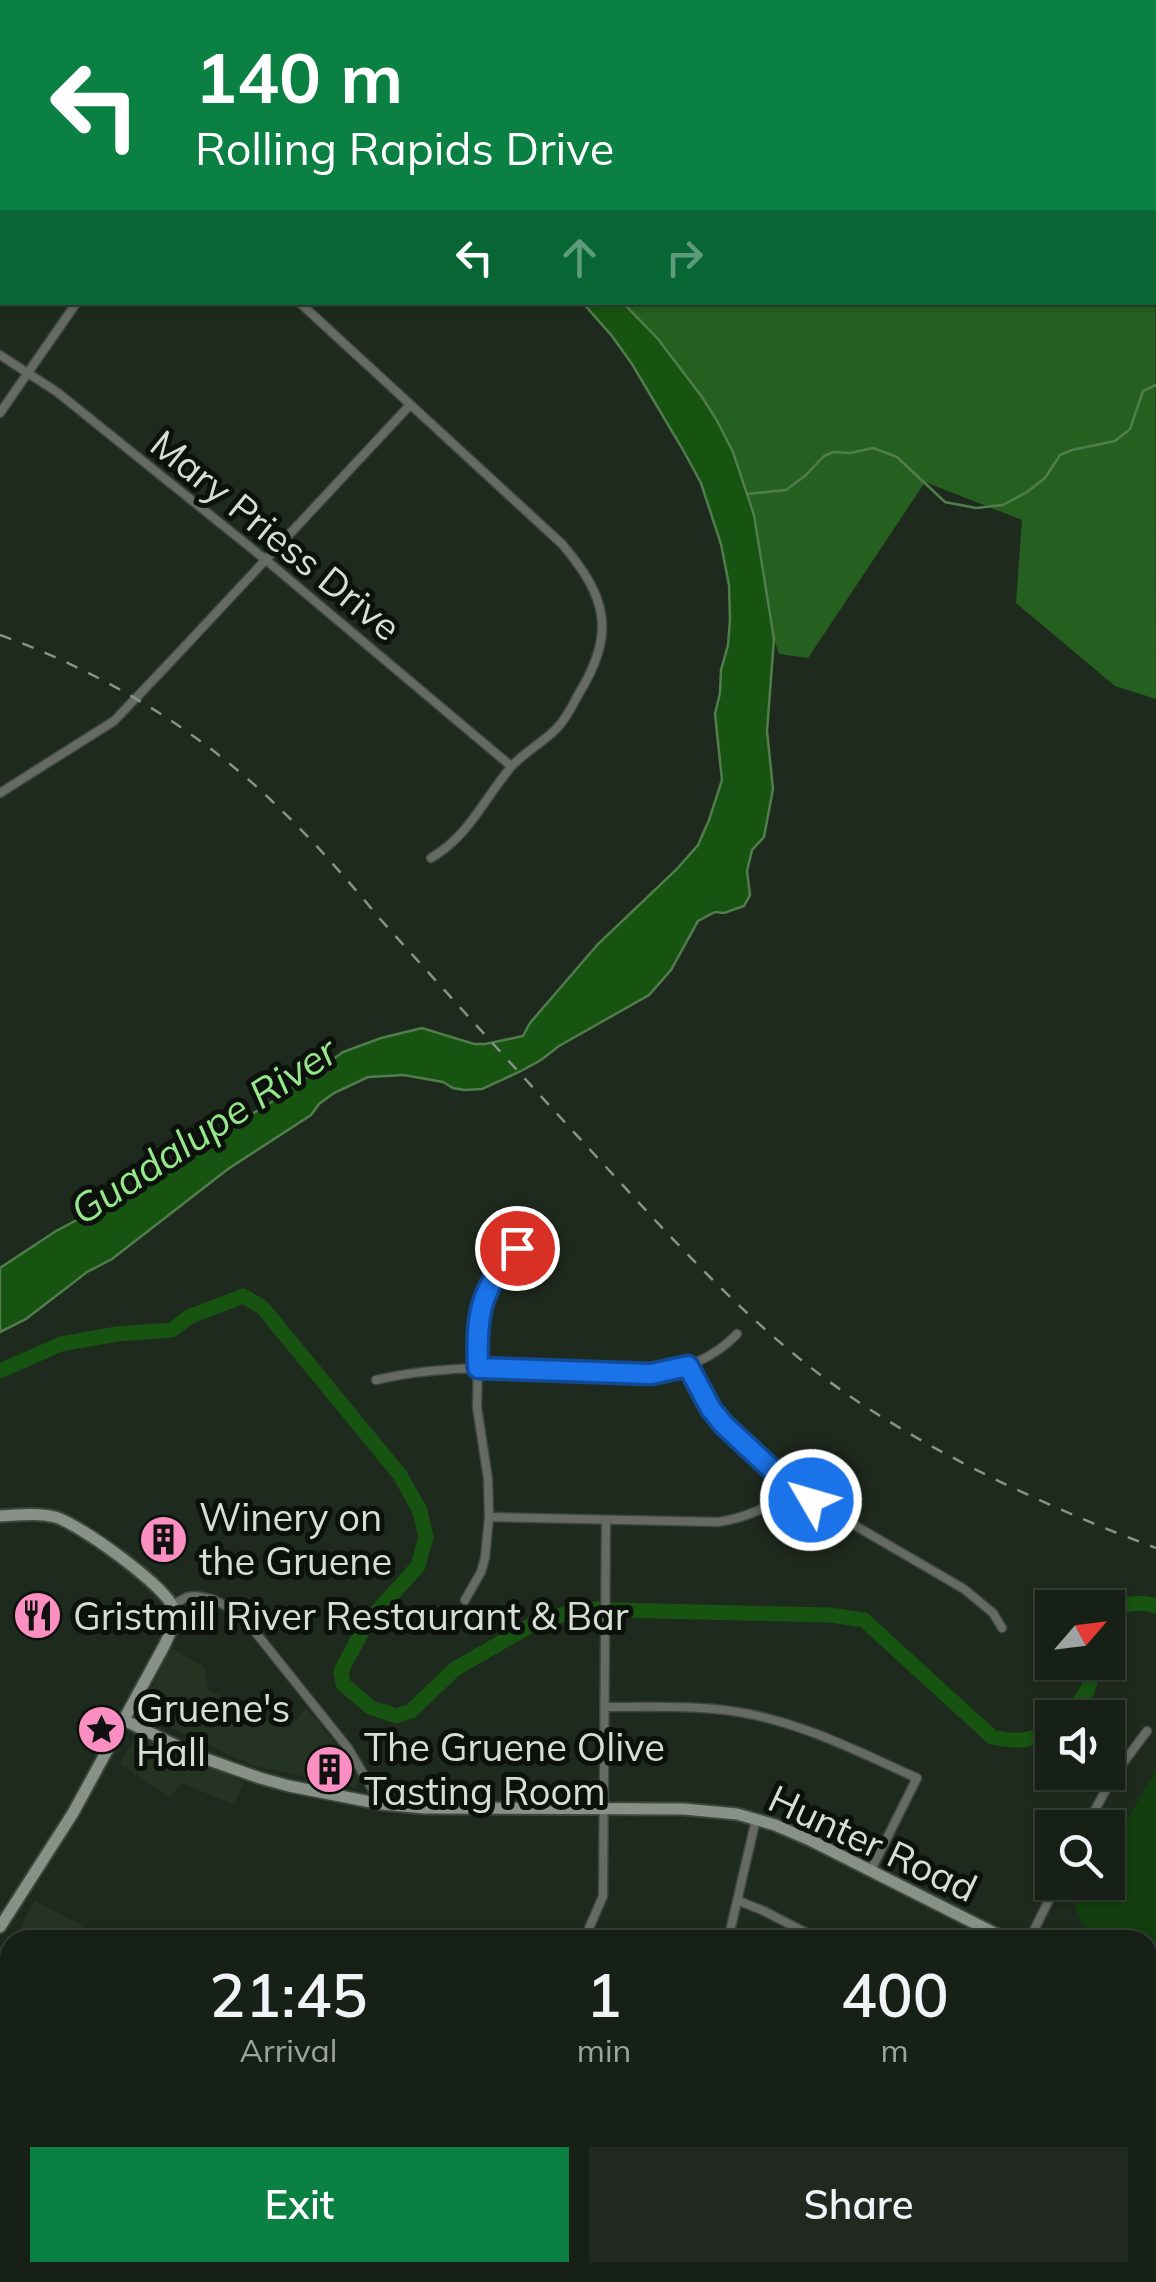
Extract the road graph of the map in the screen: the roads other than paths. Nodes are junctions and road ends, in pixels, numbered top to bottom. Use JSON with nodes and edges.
{"nodes":[{"id":1,"x":75,"y":305,"type":"edge"},
{"id":2,"x":302,"y":305,"type":"edge"},
{"id":3,"x":0,"y":355,"type":"edge"},
{"id":4,"x":28,"y":372,"type":"junction"},
{"id":5,"x":410,"y":405,"type":"junction"},
{"id":6,"x":0,"y":413,"type":"edge"},
{"id":7,"x":266,"y":560,"type":"junction"},
{"id":8,"x":512,"y":766,"type":"junction"},
{"id":9,"x":0,"y":794,"type":"edge"},
{"id":10,"x":431,"y":858,"type":"dead end"},
{"id":11,"x":538,"y":1228,"type":"dead end"},
{"id":12,"x":736,"y":1334,"type":"dead end"},
{"id":13,"x":688,"y":1366,"type":"junction"},
{"id":14,"x":478,"y":1368,"type":"junction"},
{"id":15,"x":376,"y":1380,"type":"dead end"},
{"id":16,"x":794,"y":1490,"type":"junction"},
{"id":17,"x":0,"y":1516,"type":"edge"},
{"id":18,"x":489,"y":1518,"type":"junction"},
{"id":19,"x":606,"y":1521,"type":"junction"},
{"id":20,"x":465,"y":1600,"type":"dead end"},
{"id":21,"x":172,"y":1606,"type":"junction"},
{"id":22,"x":1002,"y":1628,"type":"dead end"},
{"id":23,"x":605,"y":1708,"type":"junction"},
{"id":24,"x":124,"y":1720,"type":"junction"},
{"id":25,"x":1148,"y":1731,"type":"dead end"},
{"id":26,"x":381,"y":1804,"type":"junction"},
{"id":27,"x":603,"y":1808,"type":"junction"},
{"id":28,"x":1095,"y":1810,"type":"edge"},
{"id":29,"x":756,"y":1819,"type":"junction"},
{"id":30,"x":871,"y":1870,"type":"junction"},
{"id":31,"x":1049,"y":1900,"type":"edge"},
{"id":32,"x":739,"y":1901,"type":"junction"},
{"id":33,"x":0,"y":1927,"type":"edge"},
{"id":34,"x":588,"y":1930,"type":"edge"},
{"id":35,"x":731,"y":1930,"type":"edge"},
{"id":36,"x":801,"y":1930,"type":"edge"},
{"id":37,"x":988,"y":1930,"type":"edge"},
{"id":38,"x":1034,"y":1930,"type":"edge"}],
"edges":[{"from":1,"to":4,"type":"street"},
{"from":2,"to":5,"type":"street"},
{"from":3,"to":4,"type":"street","name":"Mary Priess Drive"},
{"from":4,"to":6,"type":"street"},
{"from":4,"to":7,"type":"street","name":"Mary Priess Drive"},
{"from":5,"to":7,"type":"street"},
{"from":5,"to":8,"type":"street"},
{"from":7,"to":8,"type":"street","name":"Mary Priess Drive"},
{"from":7,"to":9,"type":"street"},
{"from":8,"to":10,"type":"street"},
{"from":11,"to":14,"type":"street"},
{"from":12,"to":13,"type":"street"},
{"from":13,"to":14,"type":"street"},
{"from":13,"to":16,"type":"street"},
{"from":14,"to":15,"type":"street"},
{"from":14,"to":18,"type":"street"},
{"from":16,"to":19,"type":"street"},
{"from":16,"to":22,"type":"street"},
{"from":17,"to":21,"type":"street"},
{"from":18,"to":19,"type":"street"},
{"from":18,"to":20,"type":"street"},
{"from":19,"to":23,"type":"street"},
{"from":21,"to":24,"type":"street"},
{"from":21,"to":26,"type":"street"},
{"from":23,"to":27,"type":"street"},
{"from":23,"to":30,"type":"street"},
{"from":24,"to":26,"type":"street","name":"Hunter Road"},
{"from":24,"to":33,"type":"street"},
{"from":25,"to":28,"type":"street"},
{"from":26,"to":27,"type":"street","name":"Hunter Road"},
{"from":27,"to":29,"type":"street","name":"Hunter Road"},
{"from":27,"to":34,"type":"street"},
{"from":29,"to":30,"type":"street","name":"Hunter Road"},
{"from":29,"to":32,"type":"street"},
{"from":30,"to":37,"type":"street","name":"Hunter Road"},
{"from":31,"to":38,"type":"street"},
{"from":32,"to":35,"type":"street"},
{"from":32,"to":36,"type":"street"}]}
